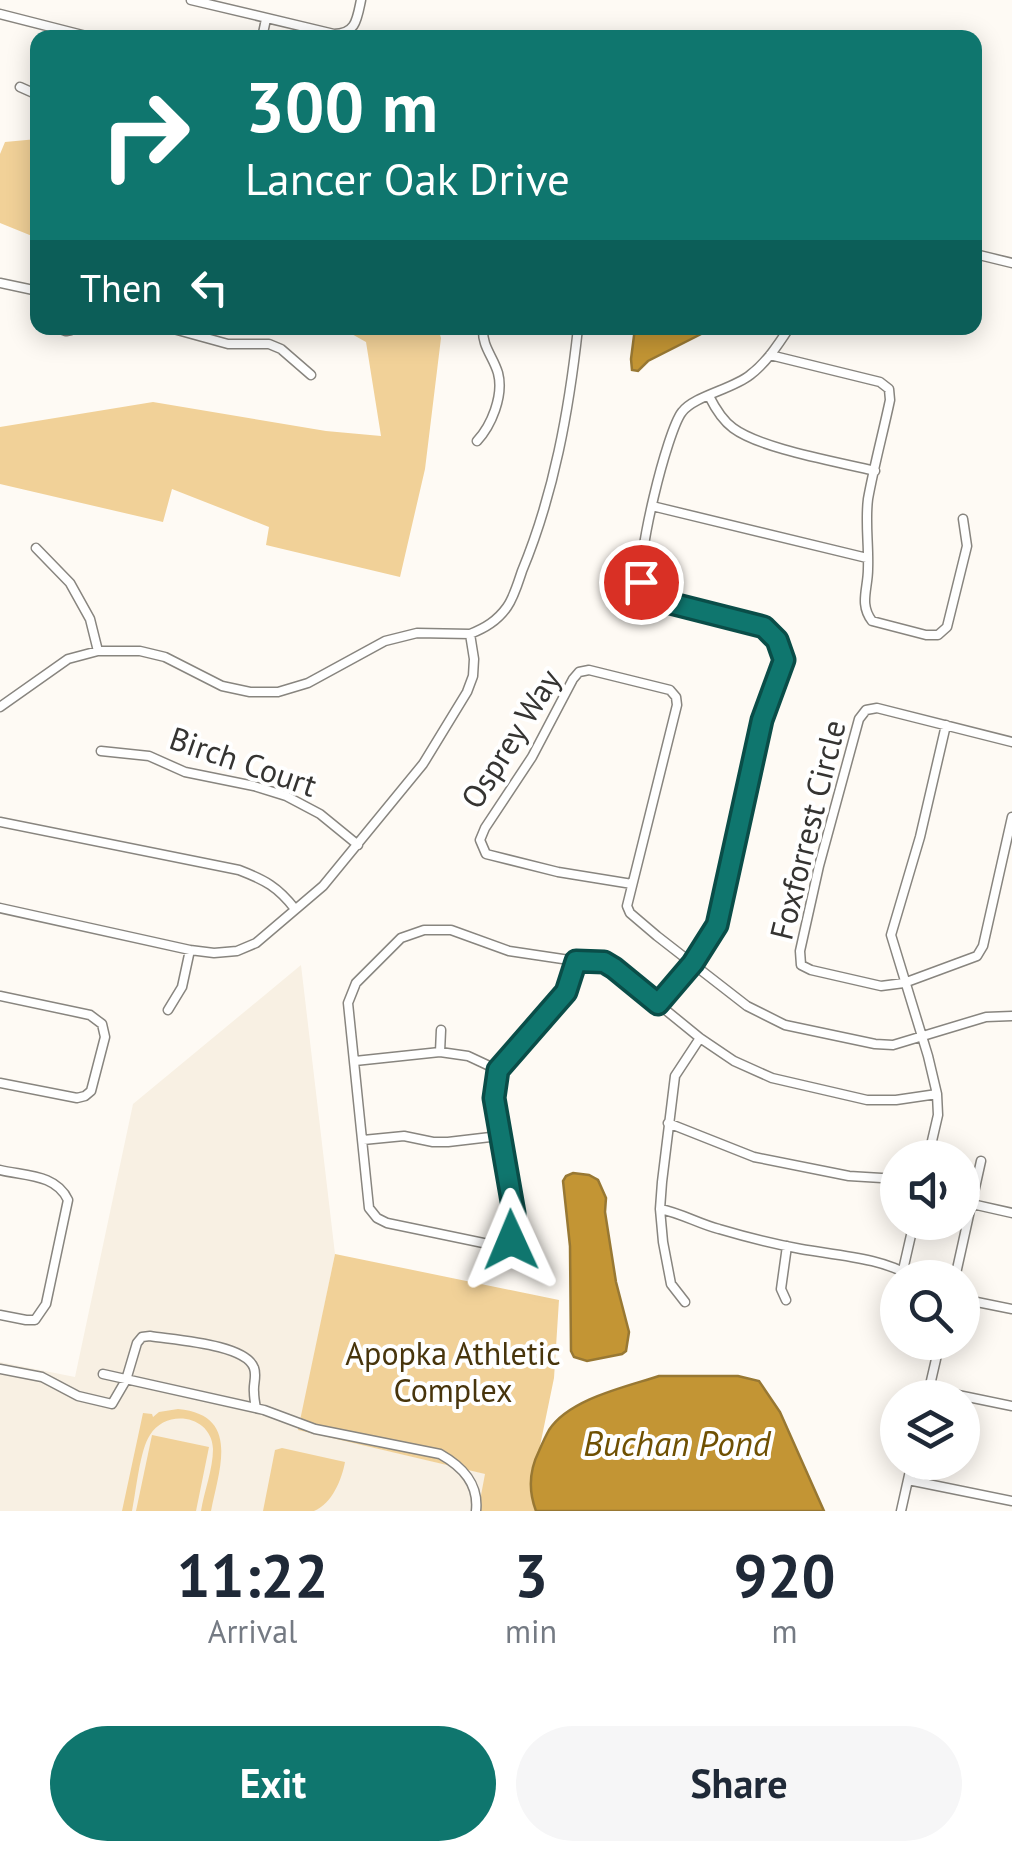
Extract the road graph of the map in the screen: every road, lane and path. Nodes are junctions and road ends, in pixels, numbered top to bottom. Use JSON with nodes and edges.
{"nodes":[{"id":1,"x":191,"y":0,"type":"edge"},
{"id":2,"x":361,"y":0,"type":"edge"},
{"id":3,"x":0,"y":14,"type":"edge"},
{"id":4,"x":266,"y":19,"type":"junction"},
{"id":5,"x":63,"y":30,"type":"edge"},
{"id":6,"x":264,"y":30,"type":"edge"},
{"id":7,"x":316,"y":30,"type":"edge"},
{"id":8,"x":351,"y":30,"type":"edge"},
{"id":9,"x":20,"y":87,"type":"dead end"},
{"id":10,"x":30,"y":91,"type":"edge"},
{"id":11,"x":982,"y":256,"type":"edge"},
{"id":12,"x":1012,"y":263,"type":"edge"},
{"id":13,"x":0,"y":283,"type":"edge"},
{"id":14,"x":30,"y":289,"type":"edge"},
{"id":15,"x":195,"y":335,"type":"edge"},
{"id":16,"x":482,"y":335,"type":"edge"},
{"id":17,"x":577,"y":335,"type":"edge"},
{"id":18,"x":784,"y":335,"type":"edge"},
{"id":19,"x":770,"y":355,"type":"junction"},
{"id":20,"x":311,"y":375,"type":"dead end"},
{"id":21,"x":709,"y":396,"type":"junction"},
{"id":22,"x":477,"y":442,"type":"dead end"},
{"id":23,"x":875,"y":472,"type":"junction"},
{"id":24,"x":652,"y":506,"type":"junction"},
{"id":25,"x":963,"y":519,"type":"dead end"},
{"id":26,"x":36,"y":548,"type":"dead end"},
{"id":27,"x":867,"y":558,"type":"junction"},
{"id":28,"x":470,"y":634,"type":"junction"},
{"id":29,"x":98,"y":650,"type":"junction"},
{"id":30,"x":0,"y":707,"type":"edge"},
{"id":31,"x":946,"y":725,"type":"junction"},
{"id":32,"x":1012,"y":742,"type":"edge"},
{"id":33,"x":101,"y":751,"type":"dead end"},
{"id":34,"x":1012,"y":817,"type":"edge"},
{"id":35,"x":0,"y":822,"type":"edge"},
{"id":36,"x":358,"y":846,"type":"junction"},
{"id":37,"x":632,"y":884,"type":"junction"},
{"id":38,"x":0,"y":908,"type":"edge"},
{"id":39,"x":296,"y":909,"type":"junction"},
{"id":40,"x":190,"y":950,"type":"junction"},
{"id":41,"x":576,"y":961,"type":"junction"},
{"id":42,"x":693,"y":963,"type":"junction"},
{"id":43,"x":904,"y":983,"type":"junction"},
{"id":44,"x":0,"y":996,"type":"edge"},
{"id":45,"x":658,"y":1004,"type":"junction"},
{"id":46,"x":168,"y":1010,"type":"dead end"},
{"id":47,"x":1012,"y":1016,"type":"edge"},
{"id":48,"x":441,"y":1030,"type":"dead end"},
{"id":49,"x":700,"y":1038,"type":"junction"},
{"id":50,"x":922,"y":1038,"type":"junction"},
{"id":51,"x":440,"y":1052,"type":"junction"},
{"id":52,"x":355,"y":1061,"type":"junction"},
{"id":53,"x":498,"y":1070,"type":"junction"},
{"id":54,"x":0,"y":1083,"type":"edge"},
{"id":55,"x":937,"y":1094,"type":"junction"},
{"id":56,"x":668,"y":1123,"type":"junction"},
{"id":57,"x":499,"y":1136,"type":"junction"},
{"id":58,"x":363,"y":1140,"type":"junction"},
{"id":59,"x":932,"y":1140,"type":"edge"},
{"id":60,"x":981,"y":1161,"type":"dead end"},
{"id":61,"x":980,"y":1166,"type":"edge"},
{"id":62,"x":0,"y":1170,"type":"edge"},
{"id":63,"x":880,"y":1177,"type":"edge"},
{"id":64,"x":980,"y":1206,"type":"edge"},
{"id":65,"x":660,"y":1210,"type":"junction"},
{"id":66,"x":1012,"y":1213,"type":"edge"},
{"id":67,"x":787,"y":1246,"type":"junction"},
{"id":68,"x":880,"y":1264,"type":"edge"},
{"id":69,"x":786,"y":1300,"type":"dead end"},
{"id":70,"x":684,"y":1302,"type":"dead end"},
{"id":71,"x":980,"y":1303,"type":"edge"},
{"id":72,"x":1012,"y":1309,"type":"edge"},
{"id":73,"x":0,"y":1315,"type":"edge"},
{"id":74,"x":0,"y":1369,"type":"edge"},
{"id":75,"x":103,"y":1374,"type":"dead end"},
{"id":76,"x":126,"y":1380,"type":"junction"},
{"id":77,"x":980,"y":1401,"type":"edge"},
{"id":78,"x":1012,"y":1406,"type":"edge"},
{"id":79,"x":256,"y":1408,"type":"junction"},
{"id":80,"x":908,"y":1480,"type":"joint"},
{"id":81,"x":1012,"y":1501,"type":"edge"},
{"id":82,"x":476,"y":1511,"type":"edge"},
{"id":83,"x":901,"y":1511,"type":"edge"}],
"edges":[{"from":1,"to":4,"type":"street"},
{"from":2,"to":8,"type":"street"},
{"from":3,"to":5,"type":"street"},
{"from":4,"to":6,"type":"street"},
{"from":4,"to":7,"type":"street"},
{"from":9,"to":10,"type":"street"},
{"from":11,"to":12,"type":"street"},
{"from":13,"to":14,"type":"street"},
{"from":15,"to":20,"type":"street"},
{"from":16,"to":22,"type":"street"},
{"from":17,"to":28,"type":"street"},
{"from":18,"to":19,"type":"street"},
{"from":19,"to":21,"type":"street"},
{"from":19,"to":23,"type":"street"},
{"from":21,"to":23,"type":"street"},
{"from":21,"to":24,"type":"street"},
{"from":23,"to":27,"type":"street"},
{"from":24,"to":27,"type":"street"},
{"from":24,"to":42,"type":"street"},
{"from":25,"to":27,"type":"street"},
{"from":26,"to":29,"type":"street"},
{"from":28,"to":29,"type":"street"},
{"from":28,"to":36,"type":"street"},
{"from":29,"to":30,"type":"street"},
{"from":31,"to":32,"type":"street","name":"Foxforrest Circle"},
{"from":31,"to":43,"type":"street"},
{"from":31,"to":43,"type":"street","name":"Foxforrest Circle"},
{"from":33,"to":36,"type":"street","name":"Birch Court"},
{"from":34,"to":43,"type":"street","name":"Foxforrest Circle"},
{"from":35,"to":39,"type":"street"},
{"from":36,"to":39,"type":"street"},
{"from":37,"to":37,"type":"street","name":"Osprey Way"},
{"from":37,"to":42,"type":"street"},
{"from":38,"to":40,"type":"street"},
{"from":39,"to":40,"type":"street"},
{"from":40,"to":46,"type":"street"},
{"from":41,"to":45,"type":"street"},
{"from":41,"to":52,"type":"street"},
{"from":41,"to":53,"type":"street"},
{"from":42,"to":45,"type":"street"},
{"from":42,"to":50,"type":"street"},
{"from":43,"to":50,"type":"street"},
{"from":44,"to":54,"type":"street"},
{"from":45,"to":49,"type":"street"},
{"from":47,"to":50,"type":"street"},
{"from":48,"to":51,"type":"street"},
{"from":49,"to":55,"type":"street"},
{"from":49,"to":56,"type":"street"},
{"from":50,"to":55,"type":"street"},
{"from":51,"to":52,"type":"street"},
{"from":51,"to":53,"type":"street"},
{"from":52,"to":58,"type":"street"},
{"from":53,"to":57,"type":"street"},
{"from":55,"to":59,"type":"street"},
{"from":56,"to":63,"type":"street"},
{"from":56,"to":65,"type":"street"},
{"from":57,"to":58,"type":"street"},
{"from":57,"to":58,"type":"street"},
{"from":60,"to":61,"type":"street"},
{"from":62,"to":73,"type":"street"},
{"from":64,"to":66,"type":"street"},
{"from":65,"to":67,"type":"street"},
{"from":65,"to":70,"type":"street"},
{"from":67,"to":68,"type":"street"},
{"from":67,"to":69,"type":"street"},
{"from":71,"to":72,"type":"street"},
{"from":74,"to":76,"type":"street"},
{"from":75,"to":76,"type":"street"},
{"from":76,"to":79,"type":"street"},
{"from":76,"to":79,"type":"street"},
{"from":77,"to":78,"type":"street"},
{"from":79,"to":82,"type":"street"},
{"from":80,"to":81,"type":"street"},
{"from":80,"to":83,"type":"street"}]}
